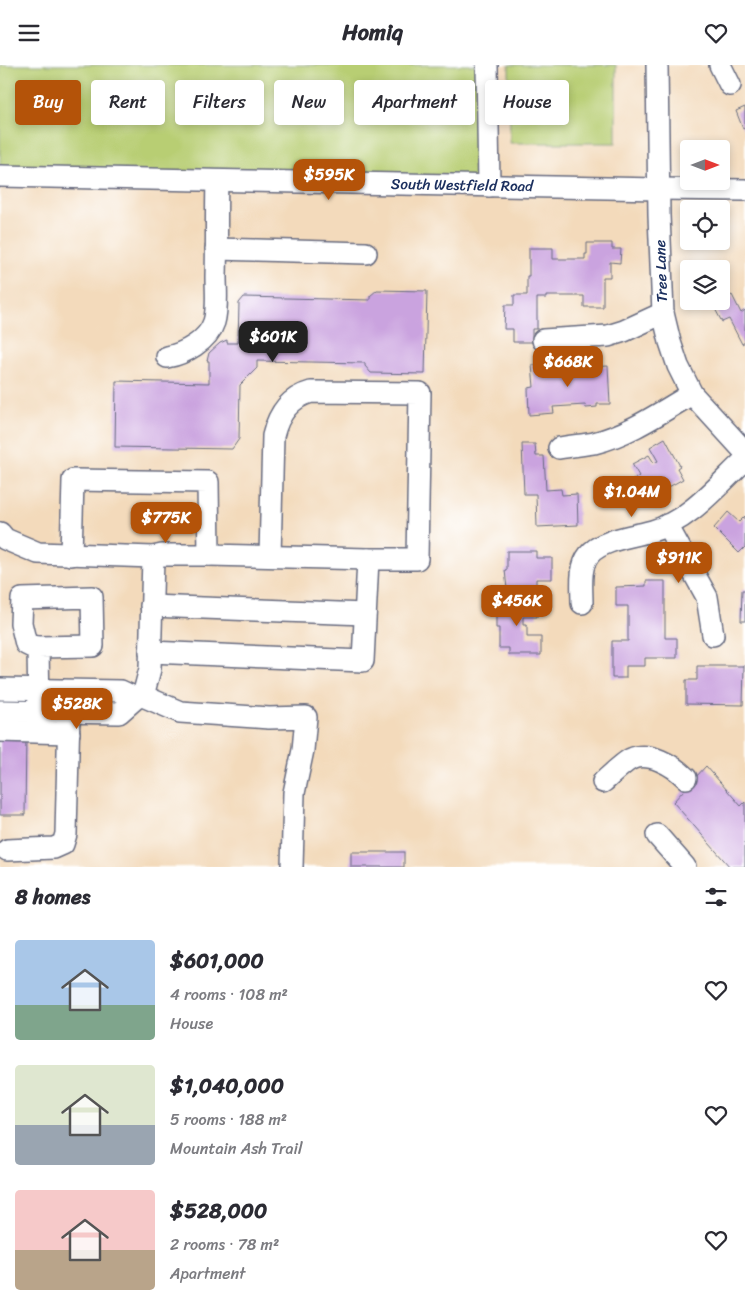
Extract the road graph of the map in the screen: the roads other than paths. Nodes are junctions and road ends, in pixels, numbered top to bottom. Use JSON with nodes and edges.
{"nodes":[{"id":1,"x":486,"y":65,"type":"edge"},
{"id":2,"x":657,"y":65,"type":"edge"},
{"id":3,"x":720,"y":65,"type":"edge"},
{"id":4,"x":730,"y":85,"type":"dead end"},
{"id":5,"x":0,"y":176,"type":"edge"},
{"id":6,"x":217,"y":181,"type":"junction"},
{"id":7,"x":488,"y":186,"type":"junction"},
{"id":8,"x":659,"y":189,"type":"junction"},
{"id":9,"x":745,"y":190,"type":"edge"},
{"id":10,"x":216,"y":249,"type":"junction"},
{"id":11,"x":366,"y":253,"type":"dead end"},
{"id":12,"x":663,"y":313,"type":"junction"},
{"id":13,"x":543,"y":340,"type":"dead end"},
{"id":14,"x":167,"y":357,"type":"dead end"},
{"id":15,"x":692,"y":394,"type":"junction"},
{"id":16,"x":558,"y":448,"type":"dead end"},
{"id":17,"x":745,"y":452,"type":"edge"},
{"id":18,"x":745,"y":460,"type":"edge"},
{"id":19,"x":667,"y":525,"type":"junction"},
{"id":20,"x":0,"y":533,"type":"edge"},
{"id":21,"x":71,"y":555,"type":"junction"},
{"id":22,"x":209,"y":555,"type":"junction"},
{"id":23,"x":153,"y":557,"type":"junction"},
{"id":24,"x":270,"y":557,"type":"junction"},
{"id":25,"x":368,"y":559,"type":"junction"},
{"id":26,"x":582,"y":603,"type":"dead end"},
{"id":27,"x":151,"y":606,"type":"junction"},
{"id":28,"x":365,"y":614,"type":"junction"},
{"id":29,"x":713,"y":635,"type":"dead end"},
{"id":30,"x":38,"y":647,"type":"dead end"},
{"id":31,"x":150,"y":652,"type":"junction"},
{"id":32,"x":0,"y":689,"type":"edge"},
{"id":33,"x":39,"y":690,"type":"junction"},
{"id":34,"x":139,"y":697,"type":"junction"},
{"id":35,"x":0,"y":711,"type":"edge"},
{"id":36,"x":39,"y":712,"type":"junction"},
{"id":37,"x":69,"y":712,"type":"junction"},
{"id":38,"x":0,"y":731,"type":"edge"},
{"id":39,"x":69,"y":733,"type":"junction"},
{"id":40,"x":686,"y":778,"type":"dead end"},
{"id":41,"x":603,"y":782,"type":"dead end"},
{"id":42,"x":657,"y":835,"type":"dead end"},
{"id":43,"x":5,"y":856,"type":"edge"},
{"id":44,"x":292,"y":867,"type":"edge"},
{"id":45,"x":685,"y":867,"type":"edge"}],
"edges":[{"from":1,"to":7,"type":"street"},
{"from":2,"to":8,"type":"street","name":"Tree Lane"},
{"from":3,"to":4,"type":"street"},
{"from":5,"to":6,"type":"street","name":"South Westfield Road"},
{"from":6,"to":7,"type":"street","name":"South Westfield Road"},
{"from":6,"to":10,"type":"street"},
{"from":7,"to":8,"type":"street","name":"South Westfield Road"},
{"from":8,"to":9,"type":"street","name":"South Westfield Road"},
{"from":8,"to":12,"type":"street","name":"Tree Lane"},
{"from":10,"to":11,"type":"street"},
{"from":10,"to":14,"type":"street"},
{"from":12,"to":13,"type":"street"},
{"from":12,"to":15,"type":"street","name":"Tree Lane"},
{"from":15,"to":16,"type":"street"},
{"from":15,"to":17,"type":"street","name":"Tree Lane"},
{"from":18,"to":19,"type":"street"},
{"from":19,"to":26,"type":"street"},
{"from":19,"to":29,"type":"street"},
{"from":20,"to":21,"type":"street"},
{"from":21,"to":22,"type":"street"},
{"from":21,"to":23,"type":"street"},
{"from":22,"to":23,"type":"street"},
{"from":22,"to":24,"type":"street"},
{"from":23,"to":27,"type":"street"},
{"from":24,"to":25,"type":"street"},
{"from":24,"to":25,"type":"street"},
{"from":25,"to":28,"type":"street"},
{"from":27,"to":28,"type":"street"},
{"from":27,"to":31,"type":"street"},
{"from":28,"to":31,"type":"street"},
{"from":30,"to":33,"type":"street"},
{"from":31,"to":34,"type":"street"},
{"from":32,"to":33,"type":"street"},
{"from":33,"to":34,"type":"street"},
{"from":33,"to":36,"type":"street"},
{"from":34,"to":37,"type":"street"},
{"from":34,"to":44,"type":"street"},
{"from":35,"to":36,"type":"street"},
{"from":36,"to":37,"type":"street"},
{"from":37,"to":39,"type":"street"},
{"from":38,"to":39,"type":"street"},
{"from":39,"to":43,"type":"street"},
{"from":40,"to":41,"type":"street"},
{"from":42,"to":45,"type":"street"}]}
